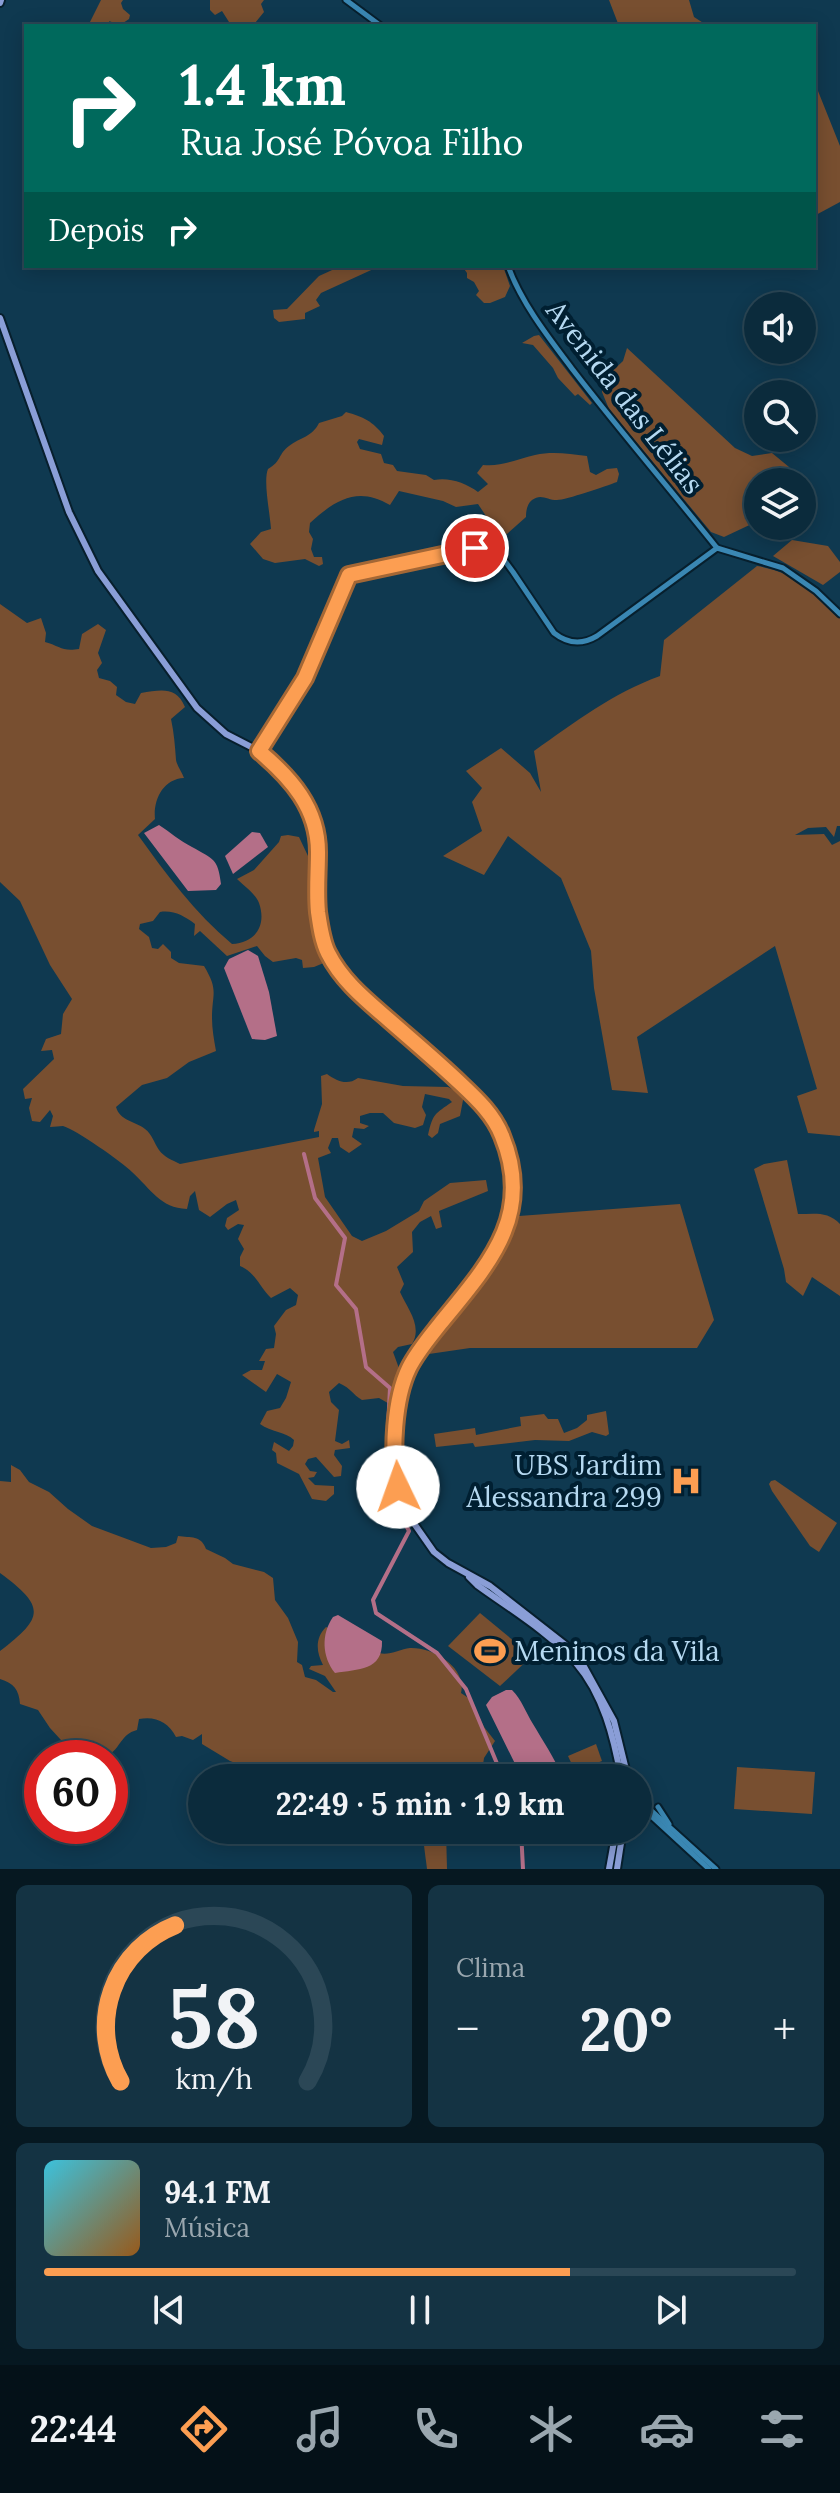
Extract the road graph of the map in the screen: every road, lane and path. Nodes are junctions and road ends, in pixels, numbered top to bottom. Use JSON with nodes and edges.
{"nodes":[{"id":1,"x":346,"y":0,"type":"edge"},
{"id":2,"x":378,"y":24,"type":"edge"},
{"id":3,"x":509,"y":268,"type":"edge"},
{"id":4,"x":0,"y":318,"type":"edge"},
{"id":5,"x":717,"y":548,"type":"junction"},
{"id":6,"x":840,"y":614,"type":"edge"},
{"id":7,"x":259,"y":751,"type":"junction"},
{"id":8,"x":467,"y":1575,"type":"junction"},
{"id":9,"x":618,"y":1764,"type":"edge"},
{"id":10,"x":625,"y":1764,"type":"edge"},
{"id":11,"x":658,"y":1807,"type":"dead end"},
{"id":12,"x":652,"y":1811,"type":"edge"},
{"id":13,"x":652,"y":1817,"type":"edge"},
{"id":14,"x":674,"y":1831,"type":"junction"},
{"id":15,"x":613,"y":1844,"type":"edge"},
{"id":16,"x":621,"y":1844,"type":"edge"},
{"id":17,"x":609,"y":1869,"type":"edge"},
{"id":18,"x":617,"y":1869,"type":"edge"},
{"id":19,"x":709,"y":1869,"type":"edge"},
{"id":20,"x":716,"y":1869,"type":"edge"}],
"edges":[{"from":1,"to":2,"type":"street"},
{"from":3,"to":5,"type":"street","name":"Avenida das Lélias"},
{"from":4,"to":7,"type":"main road"},
{"from":5,"to":6,"type":"street"},
{"from":5,"to":7,"type":"street"},
{"from":7,"to":8,"type":"main road"},
{"from":8,"to":9,"type":"main road"},
{"from":8,"to":10,"type":"main road"},
{"from":11,"to":14,"type":"street"},
{"from":12,"to":14,"type":"street"},
{"from":13,"to":19,"type":"street"},
{"from":14,"to":20,"type":"street"},
{"from":15,"to":17,"type":"main road"},
{"from":16,"to":18,"type":"main road"}]}
